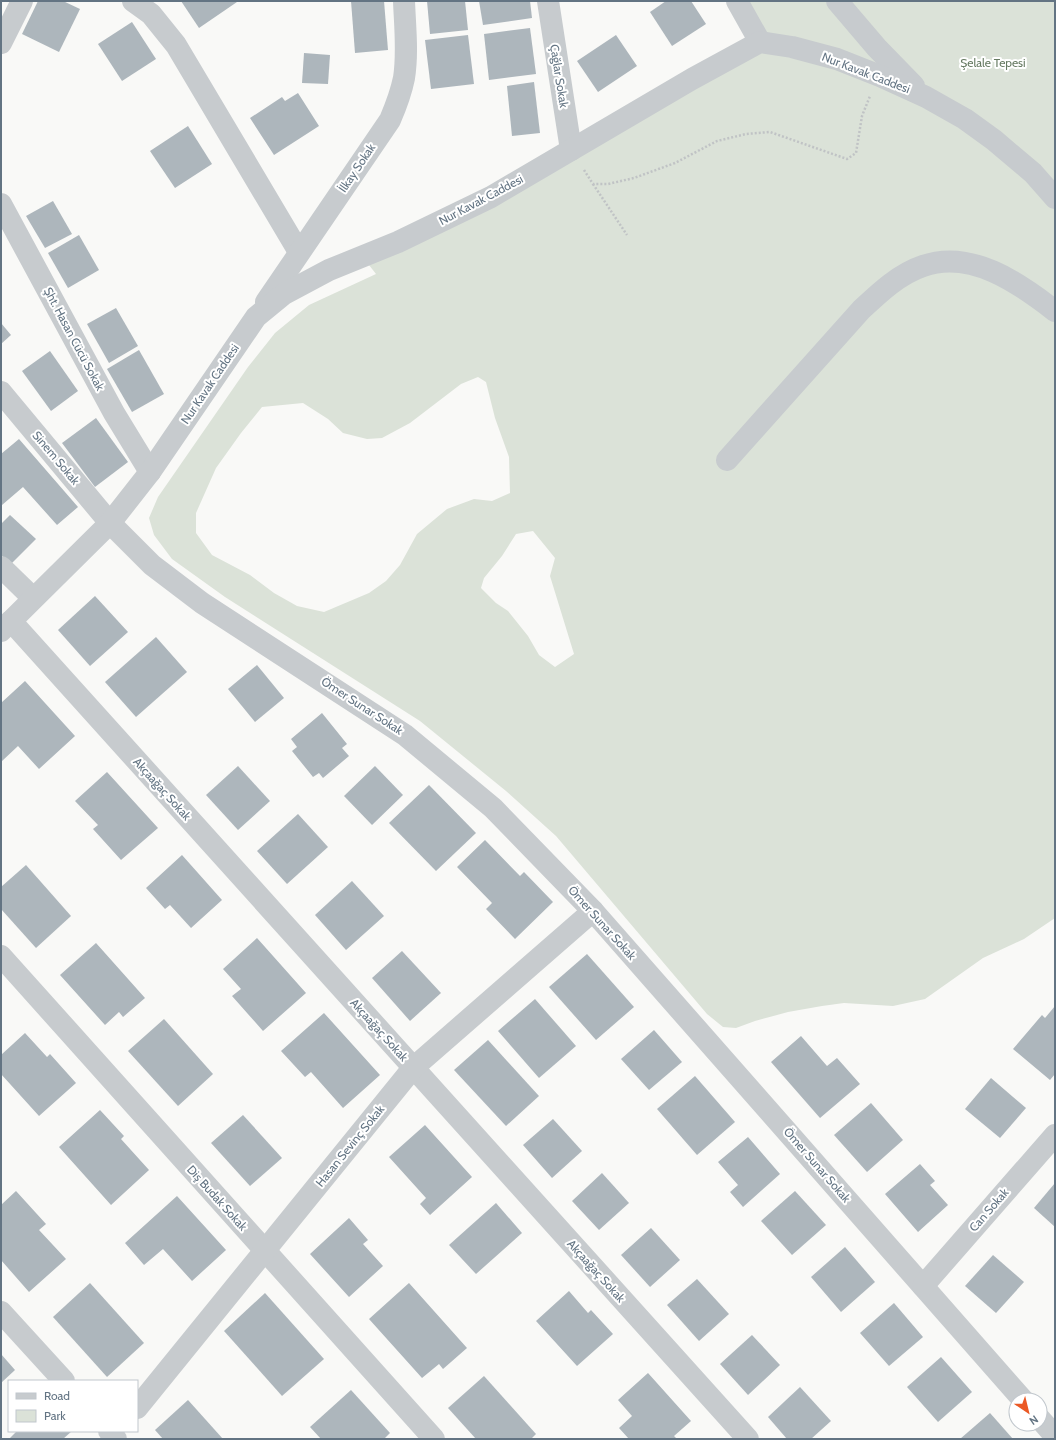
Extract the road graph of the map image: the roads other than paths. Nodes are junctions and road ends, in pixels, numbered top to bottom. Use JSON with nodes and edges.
{"nodes":[{"id":1,"x":22,"y":1,"type":"edge"},
{"id":2,"x":133,"y":1,"type":"edge"},
{"id":3,"x":404,"y":1,"type":"edge"},
{"id":4,"x":548,"y":1,"type":"edge"},
{"id":5,"x":737,"y":1,"type":"edge"},
{"id":6,"x":837,"y":1,"type":"edge"},
{"id":7,"x":760,"y":42,"type":"junction"},
{"id":8,"x":1,"y":44,"type":"edge"},
{"id":9,"x":926,"y":97,"type":"junction"},
{"id":10,"x":571,"y":150,"type":"junction"},
{"id":11,"x":1055,"y":198,"type":"edge"},
{"id":12,"x":1,"y":204,"type":"edge"},
{"id":13,"x":299,"y":252,"type":"junction"},
{"id":14,"x":1055,"y":311,"type":"edge"},
{"id":15,"x":256,"y":317,"type":"junction"},
{"id":16,"x":1,"y":392,"type":"edge"},
{"id":17,"x":727,"y":460,"type":"dead end"},
{"id":18,"x":150,"y":472,"type":"junction"},
{"id":19,"x":110,"y":523,"type":"junction"},
{"id":20,"x":1,"y":566,"type":"edge"},
{"id":21,"x":33,"y":598,"type":"junction"},
{"id":22,"x":6,"y":626,"type":"edge"},
{"id":23,"x":593,"y":911,"type":"junction"},
{"id":24,"x":1,"y":956,"type":"edge"},
{"id":25,"x":413,"y":1068,"type":"junction"},
{"id":26,"x":1055,"y":1135,"type":"edge"},
{"id":27,"x":265,"y":1251,"type":"junction"},
{"id":28,"x":923,"y":1286,"type":"junction"},
{"id":29,"x":1,"y":1312,"type":"edge"},
{"id":30,"x":63,"y":1380,"type":"edge"},
{"id":31,"x":1016,"y":1392,"type":"edge"},
{"id":32,"x":138,"y":1407,"type":"edge"},
{"id":33,"x":1048,"y":1428,"type":"edge"},
{"id":34,"x":1055,"y":1436,"type":"edge"},
{"id":35,"x":434,"y":1439,"type":"edge"},
{"id":36,"x":748,"y":1439,"type":"edge"}],
"edges":[{"from":1,"to":8,"type":"street"},
{"from":2,"to":13,"type":"street"},
{"from":3,"to":13,"type":"street","name":"İlkay Sokak"},
{"from":4,"to":10,"type":"street","name":"Çağlar Sokak"},
{"from":5,"to":7,"type":"street"},
{"from":6,"to":9,"type":"street"},
{"from":7,"to":9,"type":"street","name":"Nur Kavak Caddesi"},
{"from":7,"to":10,"type":"street","name":"Nur Kavak Caddesi"},
{"from":9,"to":11,"type":"street","name":"Nur Kavak Caddesi"},
{"from":10,"to":15,"type":"street","name":"Nur Kavak Caddesi"},
{"from":12,"to":18,"type":"street","name":"Şht. Hasan Cücü Sokak"},
{"from":13,"to":15,"type":"street","name":"İlkay Sokak"},
{"from":14,"to":17,"type":"street"},
{"from":15,"to":18,"type":"street","name":"Nur Kavak Caddesi"},
{"from":16,"to":19,"type":"street","name":"Sinem Sokak"},
{"from":18,"to":19,"type":"street","name":"Nur Kavak Caddesi"},
{"from":19,"to":21,"type":"street","name":"Nur Kavak Caddesi"},
{"from":19,"to":23,"type":"street","name":"Ömer Sunar Sokak"},
{"from":20,"to":21,"type":"street"},
{"from":21,"to":22,"type":"street","name":"Nur Kavak Caddesi"},
{"from":22,"to":25,"type":"street","name":"Akçaağaç Sokak"},
{"from":23,"to":25,"type":"street","name":"Hasan Sevinç Sokak"},
{"from":23,"to":28,"type":"street","name":"Ömer Sunar Sokak"},
{"from":24,"to":27,"type":"street","name":"Diş Budak Sokak"},
{"from":25,"to":27,"type":"street","name":"Hasan Sevinç Sokak"},
{"from":25,"to":36,"type":"street","name":"Akçaağaç Sokak"},
{"from":26,"to":28,"type":"street","name":"Can Sokak"},
{"from":27,"to":32,"type":"street","name":"Hasan Sevinç Sokak"},
{"from":27,"to":35,"type":"street","name":"Diş Budak Sokak"},
{"from":28,"to":31,"type":"street","name":"Ömer Sunar Sokak"},
{"from":29,"to":30,"type":"street"},
{"from":33,"to":34,"type":"street"}]}
